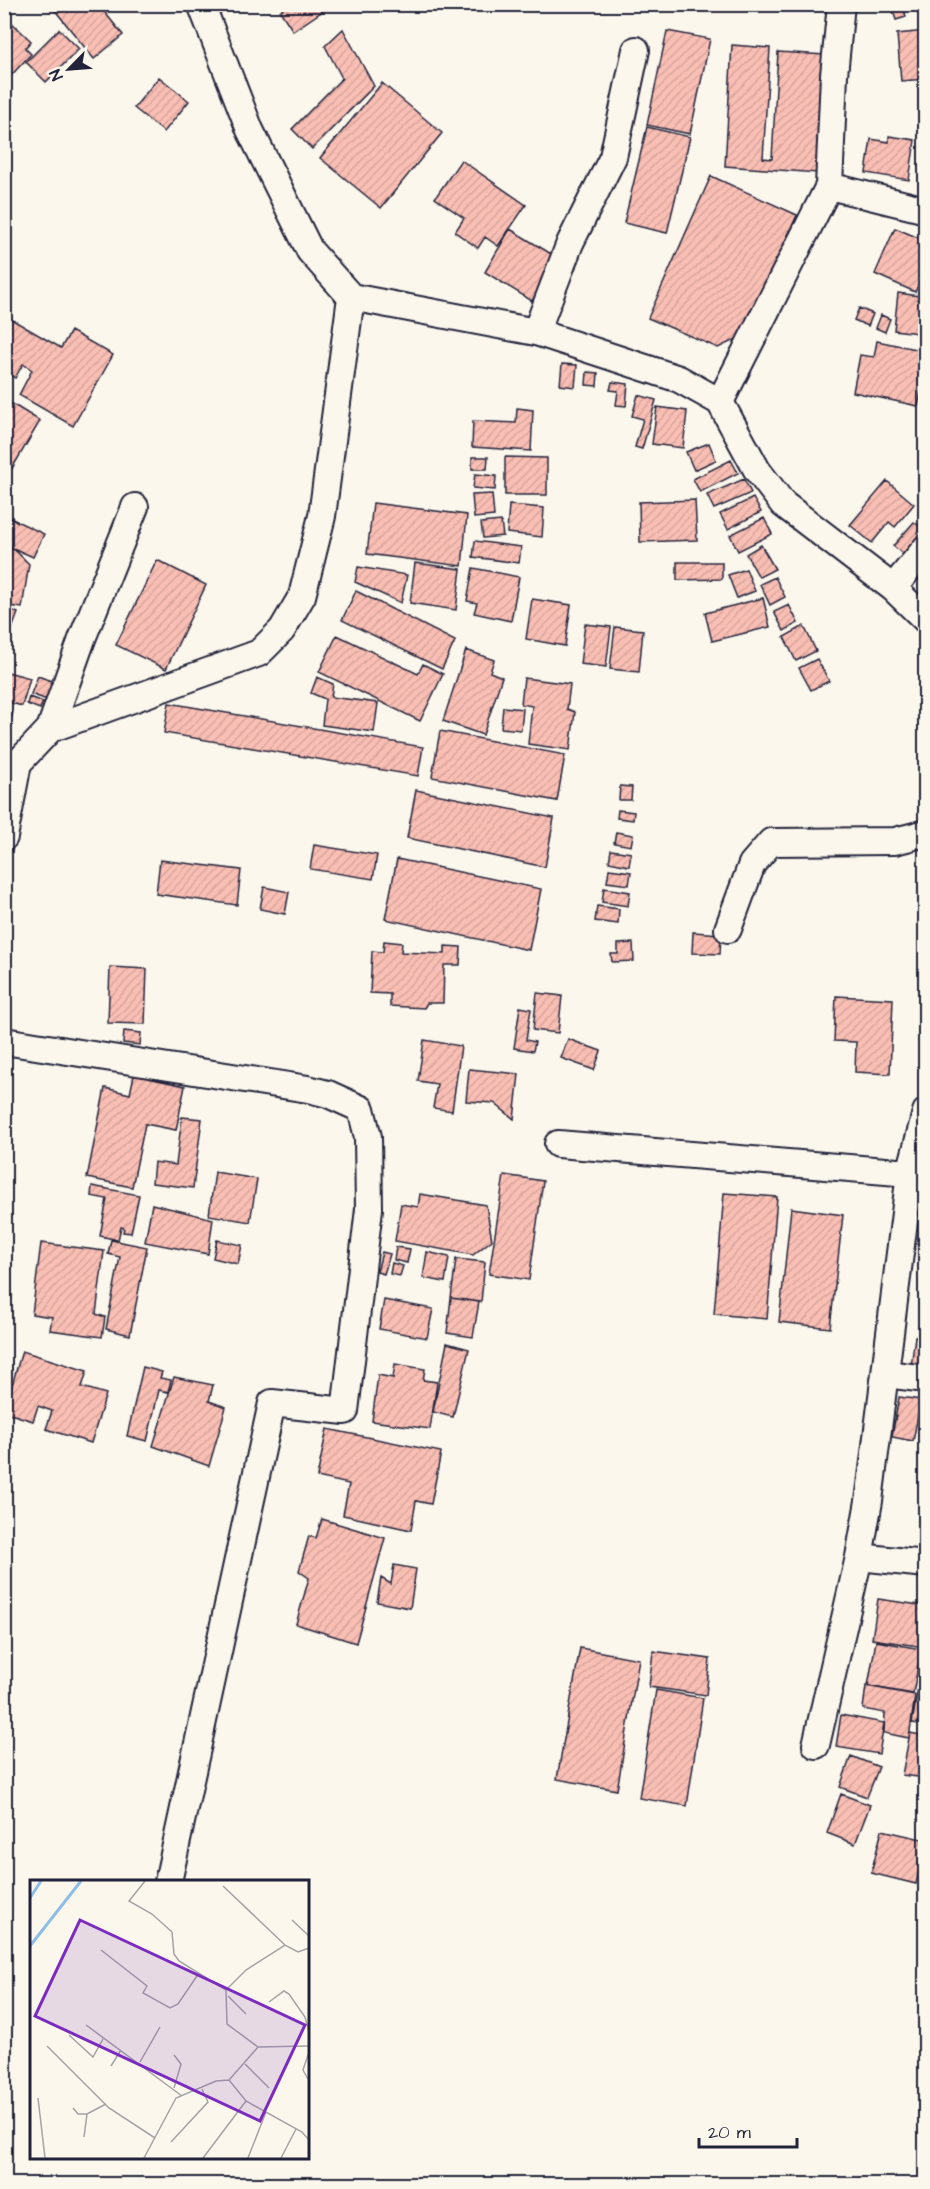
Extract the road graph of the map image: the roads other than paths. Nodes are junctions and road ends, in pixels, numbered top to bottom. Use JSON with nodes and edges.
{"nodes":[{"id":1,"x":201,"y":4,"type":"edge"},
{"id":2,"x":841,"y":4,"type":"edge"},
{"id":3,"x":636,"y":50,"type":"dead end"},
{"id":4,"x":829,"y":186,"type":"junction"},
{"id":5,"x":926,"y":210,"type":"edge"},
{"id":6,"x":351,"y":297,"type":"junction"},
{"id":7,"x":536,"y":332,"type":"junction"},
{"id":8,"x":720,"y":402,"type":"junction"},
{"id":9,"x":135,"y":507,"type":"dead end"},
{"id":10,"x":926,"y":548,"type":"edge"},
{"id":11,"x":893,"y":588,"type":"junction"},
{"id":12,"x":926,"y":620,"type":"edge"},
{"id":13,"x":50,"y":729,"type":"junction"},
{"id":14,"x":11,"y":761,"type":"edge"},
{"id":15,"x":926,"y":833,"type":"edge"},
{"id":16,"x":4,"y":837,"type":"edge"},
{"id":17,"x":728,"y":929,"type":"dead end"},
{"id":18,"x":4,"y":1041,"type":"edge"},
{"id":19,"x":926,"y":1112,"type":"edge"},
{"id":20,"x":558,"y":1144,"type":"dead end"},
{"id":21,"x":910,"y":1173,"type":"junction"},
{"id":22,"x":886,"y":1374,"type":"junction"},
{"id":23,"x":926,"y":1379,"type":"edge"},
{"id":24,"x":859,"y":1557,"type":"junction"},
{"id":25,"x":926,"y":1563,"type":"edge"},
{"id":26,"x":816,"y":1745,"type":"dead end"},
{"id":27,"x":168,"y":1880,"type":"edge"}],
"edges":[{"from":1,"to":6,"type":"street"},
{"from":2,"to":4,"type":"street"},
{"from":3,"to":7,"type":"street"},
{"from":4,"to":5,"type":"street"},
{"from":4,"to":8,"type":"street"},
{"from":6,"to":7,"type":"street"},
{"from":6,"to":13,"type":"street"},
{"from":7,"to":8,"type":"street"},
{"from":8,"to":11,"type":"street"},
{"from":9,"to":13,"type":"street"},
{"from":10,"to":11,"type":"street"},
{"from":11,"to":12,"type":"street"},
{"from":13,"to":14,"type":"street"},
{"from":14,"to":16,"type":"street"},
{"from":15,"to":17,"type":"street"},
{"from":18,"to":27,"type":"street"},
{"from":19,"to":21,"type":"street"},
{"from":20,"to":21,"type":"street"},
{"from":21,"to":22,"type":"street"},
{"from":22,"to":23,"type":"street"},
{"from":22,"to":24,"type":"street"},
{"from":24,"to":25,"type":"street"},
{"from":24,"to":26,"type":"street"}]}
